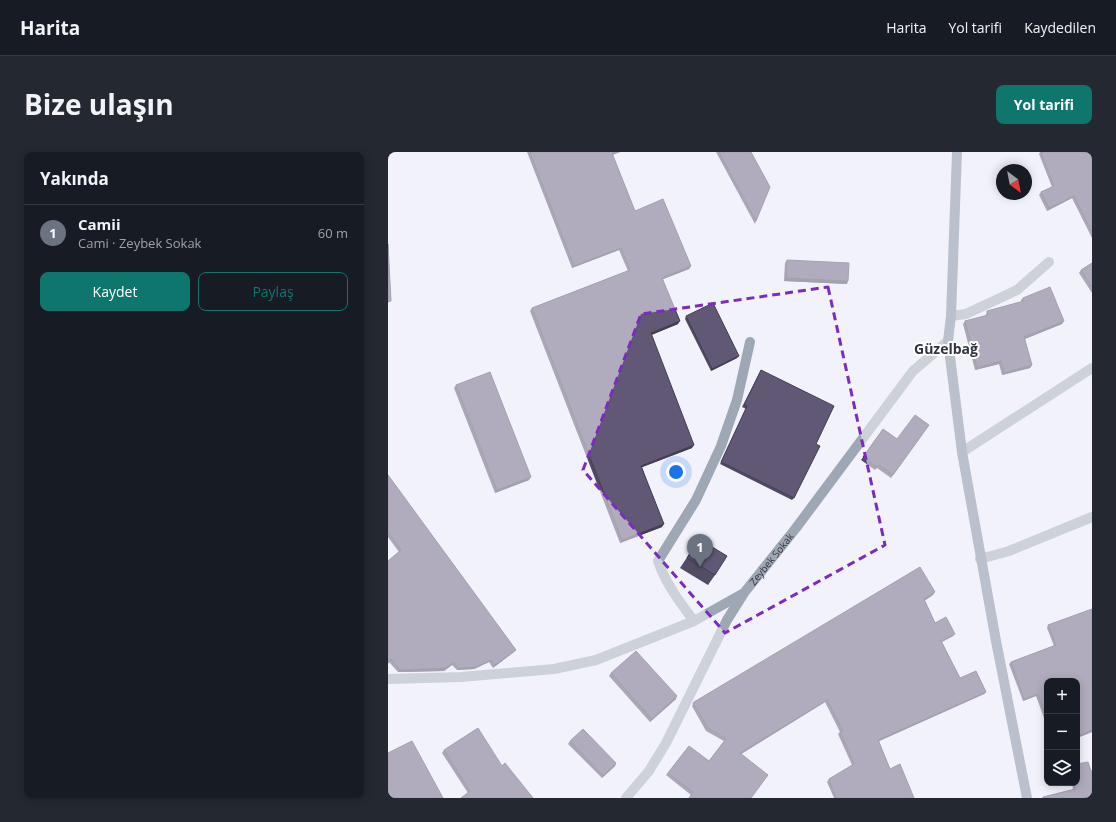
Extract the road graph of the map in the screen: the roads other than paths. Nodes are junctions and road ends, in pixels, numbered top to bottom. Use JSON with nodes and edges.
{"nodes":[{"id":1,"x":956,"y":152,"type":"edge"},
{"id":2,"x":1049,"y":262,"type":"dead end"},
{"id":3,"x":951,"y":316,"type":"junction"},
{"id":4,"x":948,"y":341,"type":"junction"},
{"id":5,"x":750,"y":342,"type":"dead end"},
{"id":6,"x":1092,"y":368,"type":"edge"},
{"id":7,"x":962,"y":452,"type":"junction"},
{"id":8,"x":1092,"y":517,"type":"edge"},
{"id":9,"x":980,"y":559,"type":"junction"},
{"id":10,"x":744,"y":593,"type":"junction"},
{"id":11,"x":694,"y":621,"type":"junction"},
{"id":12,"x":388,"y":679,"type":"edge"},
{"id":13,"x":626,"y":798,"type":"edge"},
{"id":14,"x":1027,"y":798,"type":"edge"}],
"edges":[{"from":1,"to":3,"type":"street"},
{"from":2,"to":3,"type":"street"},
{"from":3,"to":4,"type":"street"},
{"from":4,"to":7,"type":"street"},
{"from":4,"to":10,"type":"street","name":"Zeybek Sokak"},
{"from":5,"to":11,"type":"street"},
{"from":6,"to":7,"type":"street"},
{"from":7,"to":9,"type":"street"},
{"from":8,"to":9,"type":"street"},
{"from":9,"to":14,"type":"street"},
{"from":10,"to":11,"type":"street"},
{"from":10,"to":13,"type":"street","name":"Zeybek Sokak"},
{"from":11,"to":12,"type":"street"}]}
